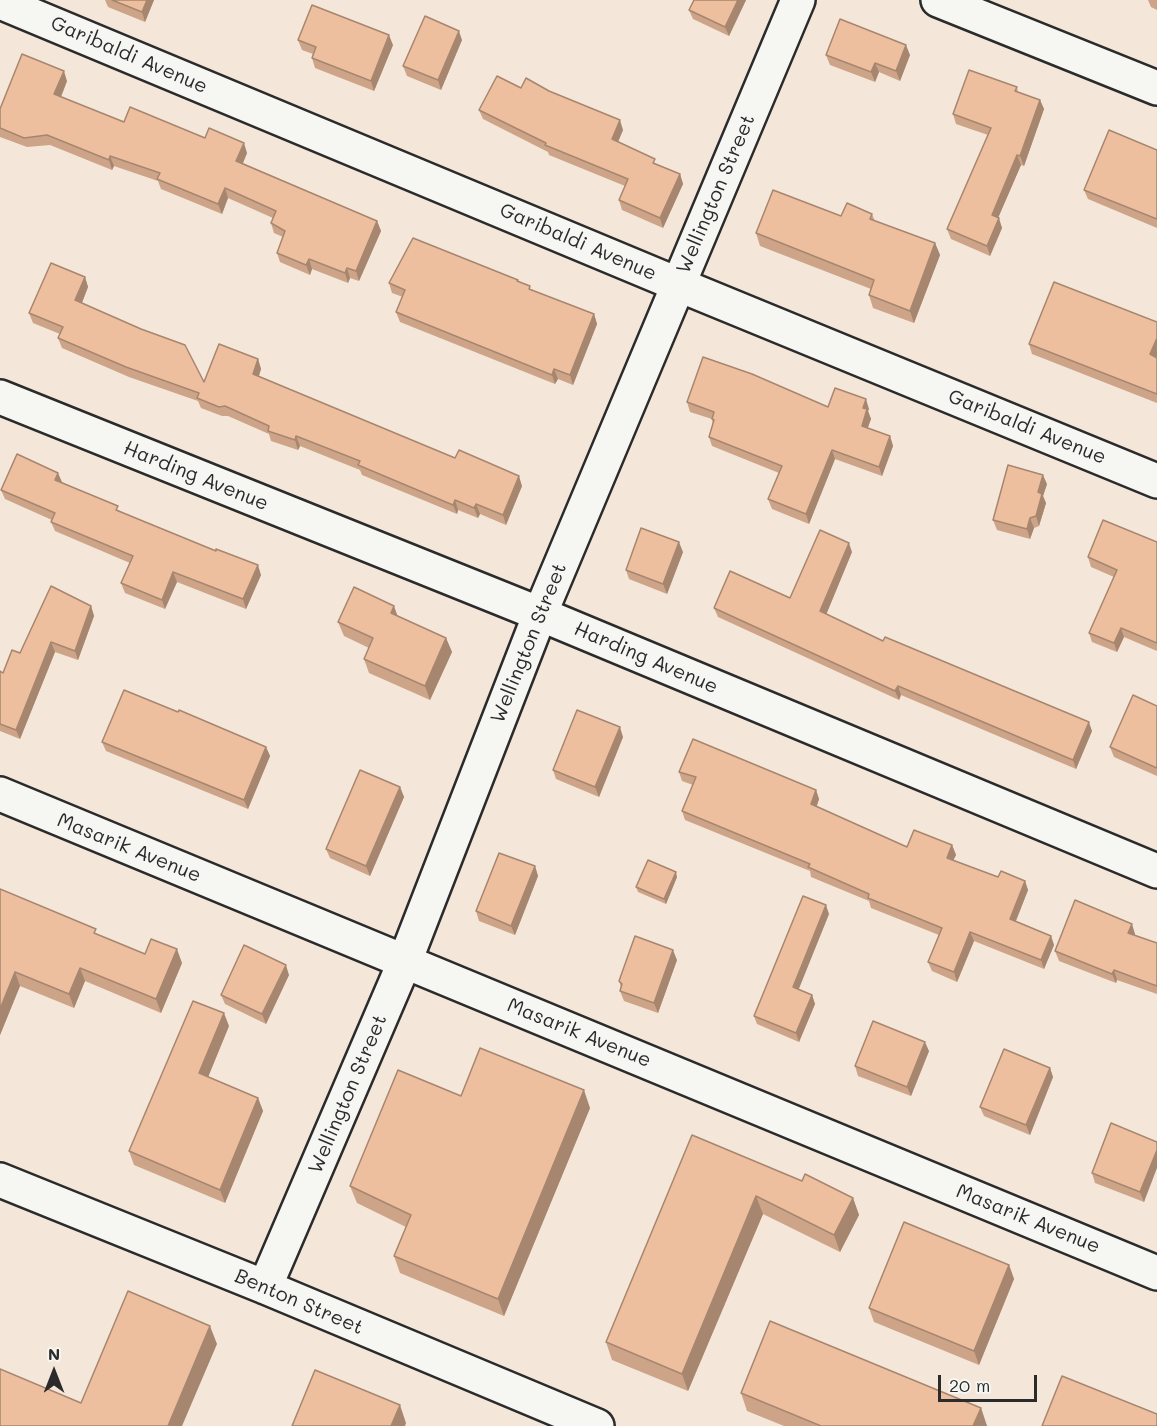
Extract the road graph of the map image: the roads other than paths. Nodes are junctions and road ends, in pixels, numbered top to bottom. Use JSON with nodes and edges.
{"nodes":[{"id":1,"x":798,"y":0,"type":"edge"},
{"id":2,"x":938,"y":0,"type":"edge"},
{"id":3,"x":0,"y":2,"type":"edge"},
{"id":4,"x":1157,"y":88,"type":"edge"},
{"id":5,"x":678,"y":284,"type":"junction"},
{"id":6,"x":0,"y":397,"type":"edge"},
{"id":7,"x":1157,"y":481,"type":"edge"},
{"id":8,"x":540,"y":614,"type":"junction"},
{"id":9,"x":0,"y":794,"type":"edge"},
{"id":10,"x":1157,"y":872,"type":"edge"},
{"id":11,"x":405,"y":961,"type":"junction"},
{"id":12,"x":0,"y":1180,"type":"edge"},
{"id":13,"x":1157,"y":1273,"type":"edge"},
{"id":14,"x":265,"y":1287,"type":"junction"},
{"id":15,"x":597,"y":1426,"type":"edge"}],
"edges":[{"from":1,"to":5,"type":"street","name":"Wellington Street"},
{"from":2,"to":4,"type":"street"},
{"from":3,"to":5,"type":"street","name":"Garibaldi Avenue"},
{"from":5,"to":7,"type":"street","name":"Garibaldi Avenue"},
{"from":5,"to":8,"type":"street","name":"Wellington Street"},
{"from":6,"to":8,"type":"street","name":"Harding Avenue"},
{"from":8,"to":10,"type":"street","name":"Harding Avenue"},
{"from":8,"to":11,"type":"street","name":"Wellington Street"},
{"from":9,"to":11,"type":"street","name":"Masarik Avenue"},
{"from":11,"to":13,"type":"street","name":"Masarik Avenue"},
{"from":11,"to":14,"type":"street","name":"Wellington Street"},
{"from":12,"to":14,"type":"street","name":"Benton Street"},
{"from":14,"to":15,"type":"street","name":"Benton Street"}]}
